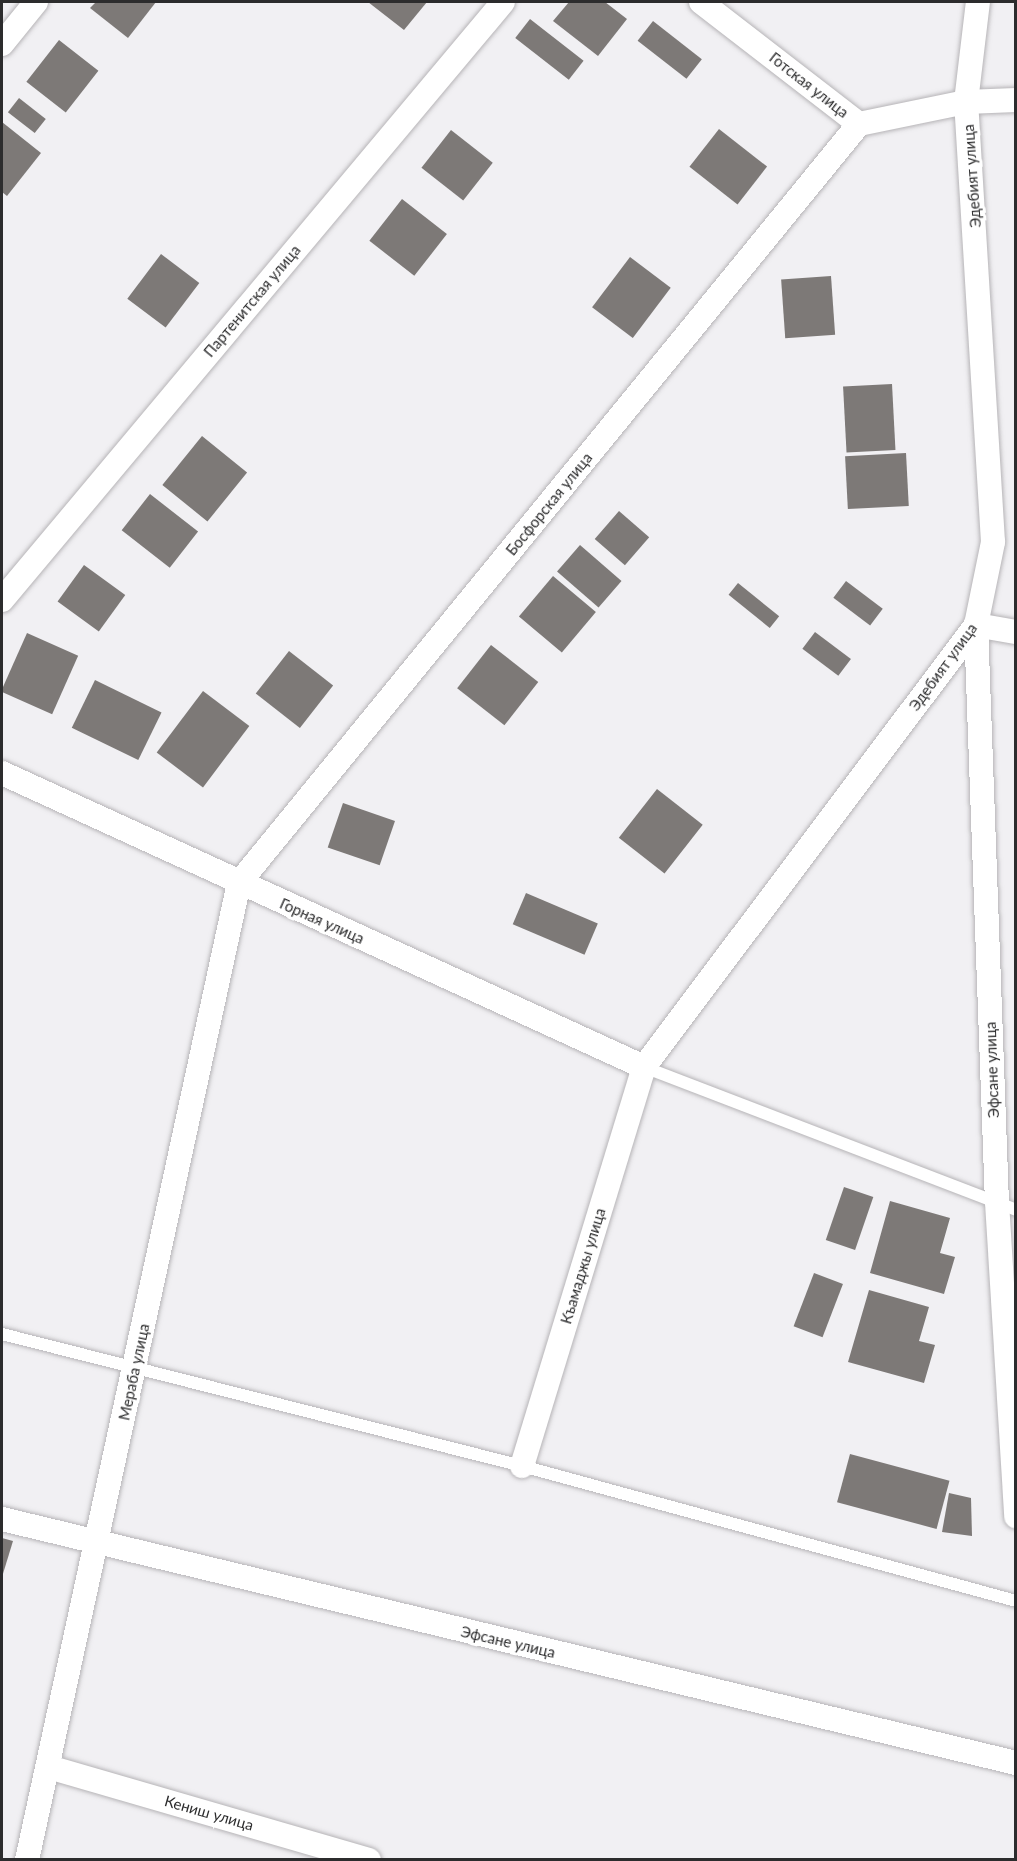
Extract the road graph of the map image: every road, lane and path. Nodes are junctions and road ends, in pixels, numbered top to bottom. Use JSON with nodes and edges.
{"nodes":[{"id":1,"x":36,"y":2,"type":"edge"},
{"id":2,"x":503,"y":2,"type":"edge"},
{"id":3,"x":701,"y":2,"type":"edge"},
{"id":4,"x":978,"y":2,"type":"edge"},
{"id":5,"x":2,"y":44,"type":"edge"},
{"id":6,"x":1016,"y":100,"type":"edge"},
{"id":7,"x":966,"y":102,"type":"junction"},
{"id":8,"x":860,"y":124,"type":"junction"},
{"id":9,"x":2,"y":600,"type":"edge"},
{"id":10,"x":976,"y":625,"type":"junction"},
{"id":11,"x":1016,"y":632,"type":"edge"},
{"id":12,"x":2,"y":774,"type":"edge"},
{"id":13,"x":239,"y":883,"type":"junction"},
{"id":14,"x":644,"y":1067,"type":"junction"},
{"id":15,"x":1006,"y":1206,"type":"edge"},
{"id":16,"x":2,"y":1334,"type":"edge"},
{"id":17,"x":135,"y":1366,"type":"junction"},
{"id":18,"x":522,"y":1466,"type":"junction"},
{"id":19,"x":1016,"y":1516,"type":"edge"},
{"id":20,"x":2,"y":1519,"type":"edge"},
{"id":21,"x":97,"y":1543,"type":"junction"},
{"id":22,"x":1016,"y":1601,"type":"edge"},
{"id":23,"x":1016,"y":1763,"type":"edge"},
{"id":24,"x":49,"y":1767,"type":"junction"},
{"id":25,"x":27,"y":1860,"type":"edge"},
{"id":26,"x":369,"y":1860,"type":"edge"}],
"edges":[{"from":1,"to":5,"type":"street"},
{"from":2,"to":9,"type":"street","name":"Партенитская улица"},
{"from":3,"to":8,"type":"street","name":"Готская улица"},
{"from":4,"to":7,"type":"street","name":"Эдебият улица"},
{"from":6,"to":7,"type":"street","name":"Готская улица"},
{"from":7,"to":8,"type":"street","name":"Готская улица"},
{"from":7,"to":10,"type":"street","name":"Эдебият улица"},
{"from":8,"to":13,"type":"street","name":"Босфорская улица"},
{"from":10,"to":11,"type":"street"},
{"from":10,"to":14,"type":"street","name":"Эдебият улица"},
{"from":10,"to":15,"type":"street","name":"Эфсане улица"},
{"from":12,"to":13,"type":"street","name":"Горная улица"},
{"from":13,"to":14,"type":"street","name":"Горная улица"},
{"from":13,"to":17,"type":"street","name":"Мераба улица"},
{"from":14,"to":15,"type":"lane"},
{"from":14,"to":18,"type":"street","name":"Къамаджы улица"},
{"from":15,"to":19,"type":"street","name":"Эфсане улица"},
{"from":16,"to":17,"type":"lane"},
{"from":17,"to":18,"type":"lane"},
{"from":17,"to":21,"type":"street","name":"Мераба улица"},
{"from":18,"to":22,"type":"lane"},
{"from":20,"to":21,"type":"street","name":"Эфсане улица"},
{"from":21,"to":23,"type":"street","name":"Эфсане улица"},
{"from":21,"to":24,"type":"street","name":"Мераба улица"},
{"from":24,"to":25,"type":"street","name":"Мераба улица"},
{"from":24,"to":26,"type":"street","name":"Кениш улица"}]}
